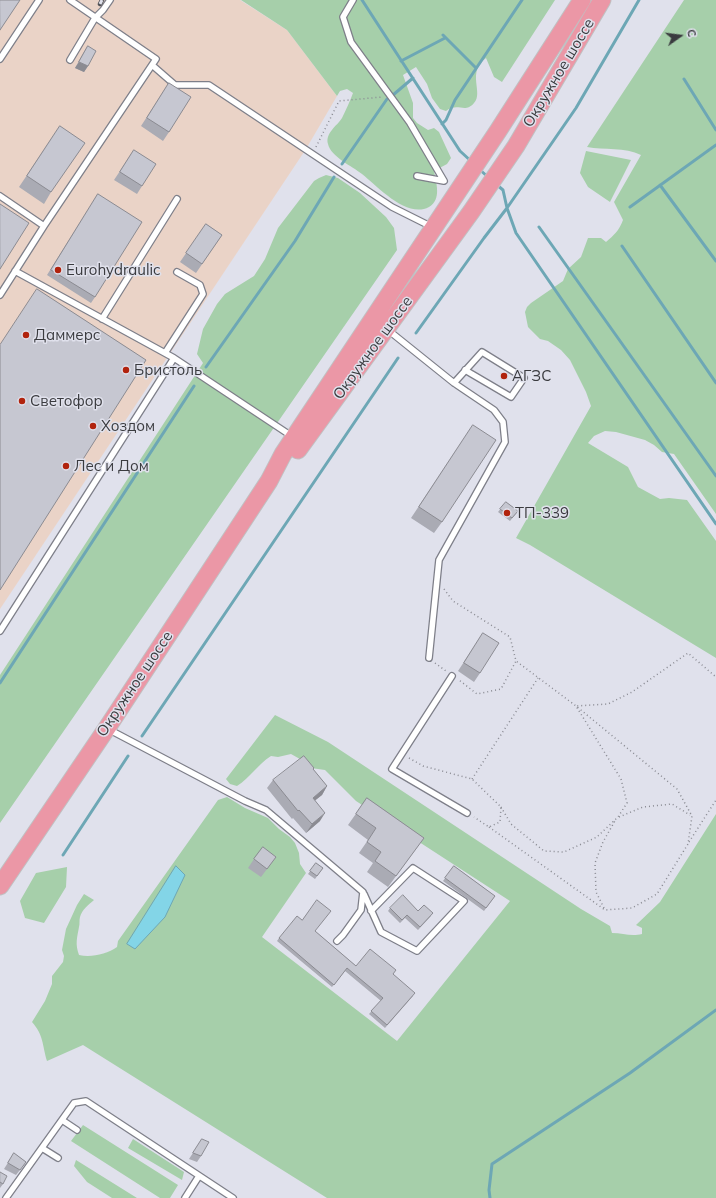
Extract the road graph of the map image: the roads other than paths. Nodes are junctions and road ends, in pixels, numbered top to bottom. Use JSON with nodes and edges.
{"nodes":[{"id":1,"x":39,"y":0,"type":"edge"},
{"id":2,"x":70,"y":0,"type":"edge"},
{"id":3,"x":110,"y":0,"type":"edge"},
{"id":4,"x":353,"y":0,"type":"edge"},
{"id":5,"x":582,"y":0,"type":"edge"},
{"id":6,"x":602,"y":0,"type":"edge"},
{"id":7,"x":95,"y":18,"type":"junction"},
{"id":8,"x":0,"y":59,"type":"edge"},
{"id":9,"x":70,"y":60,"type":"dead end"},
{"id":10,"x":152,"y":64,"type":"junction"},
{"id":11,"x":417,"y":176,"type":"dead end"},
{"id":12,"x":0,"y":196,"type":"edge"},
{"id":13,"x":177,"y":199,"type":"dead end"},
{"id":14,"x":44,"y":226,"type":"junction"},
{"id":15,"x":434,"y":228,"type":"junction"},
{"id":16,"x":15,"y":272,"type":"junction"},
{"id":17,"x":178,"y":272,"type":"dead end"},
{"id":18,"x":0,"y":295,"type":"edge"},
{"id":19,"x":102,"y":319,"type":"junction"},
{"id":20,"x":387,"y":329,"type":"junction"},
{"id":21,"x":164,"y":353,"type":"junction"},
{"id":22,"x":174,"y":358,"type":"junction"},
{"id":23,"x":465,"y":370,"type":"junction"},
{"id":24,"x":454,"y":383,"type":"junction"},
{"id":25,"x":294,"y":438,"type":"junction"},
{"id":26,"x":269,"y":481,"type":"junction"},
{"id":27,"x":0,"y":631,"type":"edge"},
{"id":28,"x":429,"y":658,"type":"road end"},
{"id":29,"x":452,"y":676,"type":"road end"},
{"id":30,"x":107,"y":728,"type":"junction"},
{"id":31,"x":467,"y":812,"type":"road end"},
{"id":32,"x":0,"y":886,"type":"edge"},
{"id":33,"x":363,"y":892,"type":"junction"},
{"id":34,"x":371,"y":911,"type":"junction"},
{"id":35,"x":337,"y":941,"type":"dead end"},
{"id":36,"x":62,"y":1120,"type":"junction"},
{"id":37,"x":77,"y":1130,"type":"dead end"},
{"id":38,"x":42,"y":1148,"type":"junction"},
{"id":39,"x":58,"y":1158,"type":"dead end"},
{"id":40,"x":199,"y":1176,"type":"junction"},
{"id":41,"x":0,"y":1195,"type":"edge"},
{"id":42,"x":5,"y":1198,"type":"edge"},
{"id":43,"x":185,"y":1198,"type":"edge"},
{"id":44,"x":233,"y":1198,"type":"edge"}],
"edges":[{"from":1,"to":8,"type":"lane"},
{"from":2,"to":7,"type":"lane"},
{"from":3,"to":7,"type":"lane"},
{"from":4,"to":11,"type":"lane"},
{"from":5,"to":15,"type":"main road","name":"Окружное шоссе"},
{"from":6,"to":20,"type":"main road","name":"Окружное шоссе"},
{"from":7,"to":9,"type":"lane"},
{"from":7,"to":10,"type":"lane"},
{"from":10,"to":14,"type":"lane"},
{"from":10,"to":15,"type":"lane"},
{"from":12,"to":14,"type":"lane"},
{"from":13,"to":19,"type":"lane"},
{"from":14,"to":16,"type":"lane"},
{"from":15,"to":25,"type":"main road","name":"Окружное шоссе"},
{"from":16,"to":18,"type":"lane"},
{"from":16,"to":19,"type":"lane"},
{"from":17,"to":21,"type":"lane"},
{"from":19,"to":21,"type":"lane"},
{"from":20,"to":24,"type":"lane"},
{"from":20,"to":26,"type":"main road","name":"Окружное шоссе"},
{"from":21,"to":22,"type":"lane"},
{"from":22,"to":25,"type":"lane"},
{"from":22,"to":27,"type":"lane"},
{"from":23,"to":23,"type":"lane"},
{"from":23,"to":24,"type":"lane"},
{"from":24,"to":28,"type":"lane"},
{"from":25,"to":26,"type":"main road","name":"Окружное шоссе"},
{"from":26,"to":30,"type":"main road","name":"Окружное шоссе"},
{"from":29,"to":31,"type":"lane"},
{"from":30,"to":32,"type":"main road","name":"Окружное шоссе"},
{"from":30,"to":33,"type":"lane"},
{"from":33,"to":34,"type":"lane"},
{"from":33,"to":35,"type":"lane"},
{"from":34,"to":34,"type":"lane"},
{"from":36,"to":37,"type":"lane"},
{"from":36,"to":38,"type":"lane"},
{"from":36,"to":40,"type":"lane"},
{"from":38,"to":39,"type":"lane"},
{"from":38,"to":42,"type":"lane"},
{"from":40,"to":43,"type":"lane"},
{"from":40,"to":44,"type":"lane"},
{"from":41,"to":42,"type":"lane"}]}
